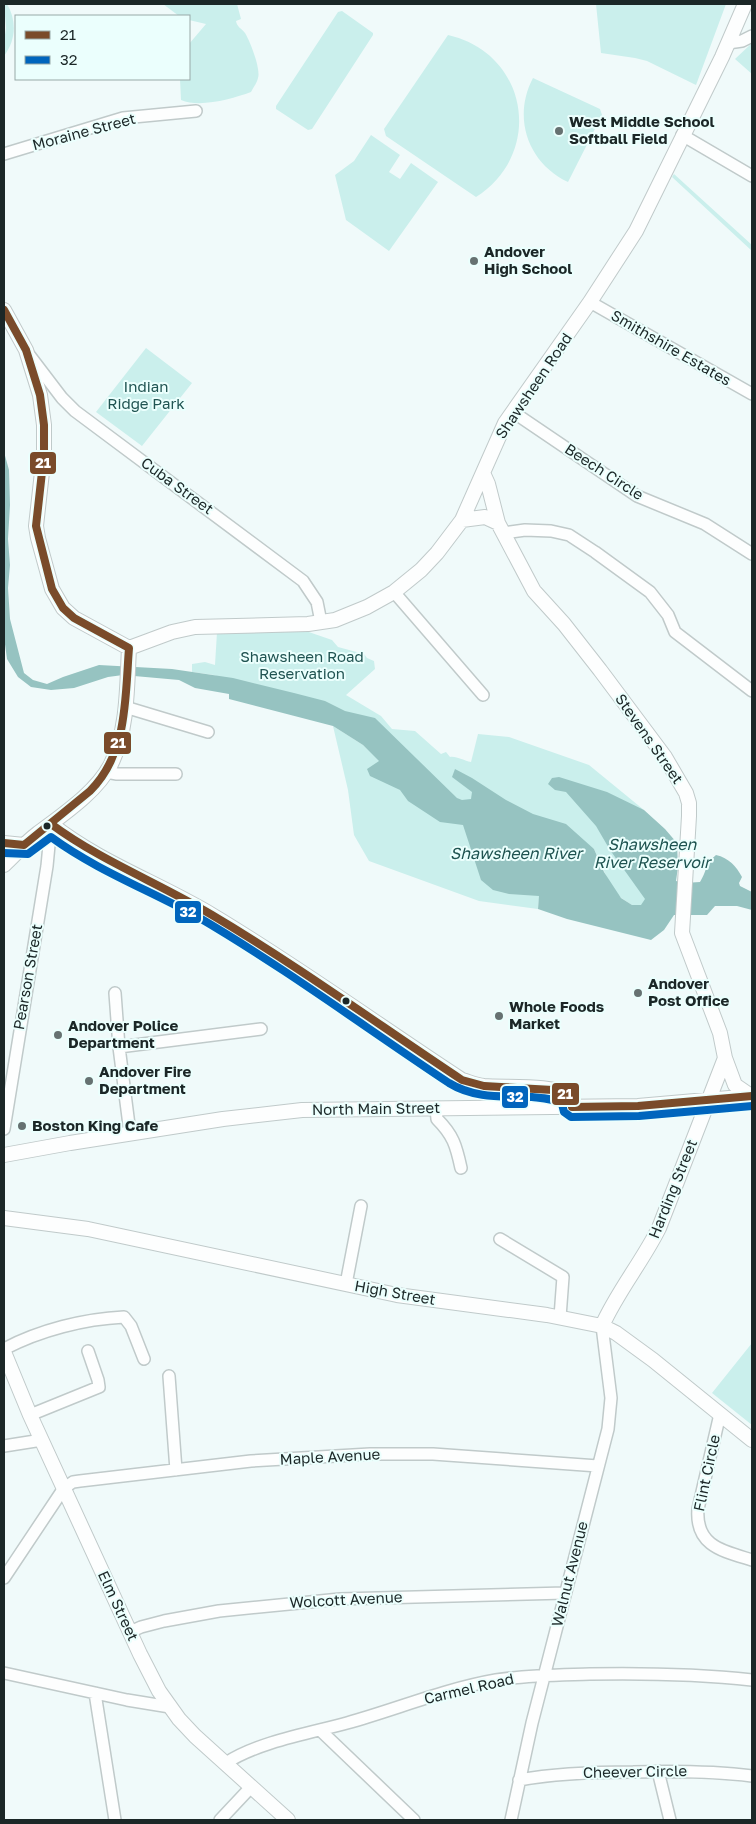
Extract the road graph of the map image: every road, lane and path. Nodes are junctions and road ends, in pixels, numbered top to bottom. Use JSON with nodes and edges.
{"nodes":[{"id":1,"x":745,"y":4,"type":"edge"},
{"id":2,"x":752,"y":36,"type":"edge"},
{"id":3,"x":728,"y":43,"type":"junction"},
{"id":4,"x":196,"y":111,"type":"dead end"},
{"id":5,"x":682,"y":135,"type":"junction"},
{"id":6,"x":4,"y":154,"type":"edge"},
{"id":7,"x":752,"y":176,"type":"edge"},
{"id":8,"x":590,"y":302,"type":"junction"},
{"id":9,"x":4,"y":310,"type":"edge"},
{"id":10,"x":26,"y":350,"type":"junction"},
{"id":11,"x":752,"y":394,"type":"edge"},
{"id":12,"x":513,"y":412,"type":"junction"},
{"id":13,"x":483,"y":473,"type":"junction"},
{"id":14,"x":462,"y":520,"type":"junction"},
{"id":15,"x":501,"y":528,"type":"junction"},
{"id":16,"x":752,"y":554,"type":"edge"},
{"id":17,"x":394,"y":592,"type":"junction"},
{"id":18,"x":321,"y":622,"type":"junction"},
{"id":19,"x":128,"y":653,"type":"junction"},
{"id":20,"x":752,"y":691,"type":"edge"},
{"id":21,"x":482,"y":695,"type":"dead end"},
{"id":22,"x":125,"y":707,"type":"junction"},
{"id":23,"x":208,"y":732,"type":"dead end"},
{"id":24,"x":106,"y":772,"type":"junction"},
{"id":25,"x":176,"y":774,"type":"dead end"},
{"id":26,"x":51,"y":824,"type":"junction"},
{"id":27,"x":4,"y":843,"type":"edge"},
{"id":28,"x":24,"y":845,"type":"junction"},
{"id":29,"x":4,"y":865,"type":"edge"},
{"id":30,"x":115,"y":993,"type":"dead end"},
{"id":31,"x":261,"y":1029,"type":"dead end"},
{"id":32,"x":119,"y":1047,"type":"junction"},
{"id":33,"x":725,"y":1058,"type":"junction"},
{"id":34,"x":752,"y":1096,"type":"edge"},
{"id":35,"x":708,"y":1100,"type":"junction"},
{"id":36,"x":572,"y":1107,"type":"junction"},
{"id":37,"x":432,"y":1108,"type":"junction"},
{"id":38,"x":4,"y":1130,"type":"edge"},
{"id":39,"x":130,"y":1133,"type":"junction"},
{"id":40,"x":4,"y":1155,"type":"edge"},
{"id":41,"x":460,"y":1168,"type":"dead end"},
{"id":42,"x":361,"y":1206,"type":"dead end"},
{"id":43,"x":4,"y":1218,"type":"edge"},
{"id":44,"x":500,"y":1238,"type":"dead end"},
{"id":45,"x":346,"y":1284,"type":"junction"},
{"id":46,"x":560,"y":1318,"type":"junction"},
{"id":47,"x":602,"y":1326,"type":"junction"},
{"id":48,"x":4,"y":1350,"type":"edge"},
{"id":49,"x":88,"y":1350,"type":"dead end"},
{"id":50,"x":144,"y":1359,"type":"dead end"},
{"id":51,"x":168,"y":1376,"type":"dead end"},
{"id":52,"x":30,"y":1414,"type":"junction"},
{"id":53,"x":720,"y":1414,"type":"junction"},
{"id":54,"x":42,"y":1440,"type":"junction"},
{"id":55,"x":752,"y":1440,"type":"edge"},
{"id":56,"x":4,"y":1446,"type":"edge"},
{"id":57,"x":598,"y":1466,"type":"junction"},
{"id":58,"x":176,"y":1470,"type":"junction"},
{"id":59,"x":64,"y":1488,"type":"junction"},
{"id":60,"x":752,"y":1560,"type":"edge"},
{"id":61,"x":4,"y":1578,"type":"edge"},
{"id":62,"x":565,"y":1593,"type":"junction"},
{"id":63,"x":130,"y":1632,"type":"junction"},
{"id":64,"x":4,"y":1673,"type":"edge"},
{"id":65,"x":544,"y":1675,"type":"junction"},
{"id":66,"x":752,"y":1680,"type":"edge"},
{"id":67,"x":95,"y":1693,"type":"junction"},
{"id":68,"x":170,"y":1707,"type":"junction"},
{"id":69,"x":320,"y":1730,"type":"junction"},
{"id":70,"x":226,"y":1763,"type":"junction"},
{"id":71,"x":658,"y":1771,"type":"junction"},
{"id":72,"x":752,"y":1776,"type":"edge"},
{"id":73,"x":519,"y":1780,"type":"junction"},
{"id":74,"x":252,"y":1787,"type":"junction"},
{"id":75,"x":115,"y":1820,"type":"edge"},
{"id":76,"x":220,"y":1820,"type":"edge"},
{"id":77,"x":288,"y":1820,"type":"edge"},
{"id":78,"x":414,"y":1820,"type":"edge"},
{"id":79,"x":511,"y":1820,"type":"edge"},
{"id":80,"x":670,"y":1820,"type":"edge"}],
"edges":[{"from":1,"to":3,"type":"main road","name":"Shawsheen Road"},
{"from":2,"to":3,"type":"street"},
{"from":3,"to":5,"type":"main road","name":"Shawsheen Road"},
{"from":4,"to":6,"type":"street","name":"Moraine Street"},
{"from":5,"to":7,"type":"street"},
{"from":5,"to":8,"type":"main road","name":"Shawsheen Road"},
{"from":8,"to":11,"type":"street","name":"Smithshire Estates"},
{"from":8,"to":12,"type":"main road","name":"Shawsheen Road"},
{"from":9,"to":10,"type":"main road"},
{"from":10,"to":18,"type":"street","name":"Cuba Street"},
{"from":10,"to":19,"type":"main road"},
{"from":12,"to":13,"type":"main road","name":"Shawsheen Road"},
{"from":12,"to":16,"type":"street","name":"Beech Circle"},
{"from":13,"to":14,"type":"main road","name":"Shawsheen Road"},
{"from":13,"to":15,"type":"main road","name":"Stevens Street"},
{"from":14,"to":15,"type":"main road"},
{"from":14,"to":17,"type":"main road","name":"Shawsheen Road"},
{"from":15,"to":20,"type":"street"},
{"from":15,"to":33,"type":"main road","name":"Stevens Street"},
{"from":17,"to":18,"type":"main road","name":"Shawsheen Road"},
{"from":17,"to":21,"type":"street"},
{"from":18,"to":19,"type":"main road","name":"Shawsheen Road"},
{"from":19,"to":22,"type":"main road"},
{"from":22,"to":23,"type":"street"},
{"from":22,"to":24,"type":"main road"},
{"from":24,"to":25,"type":"street"},
{"from":24,"to":26,"type":"main road"},
{"from":26,"to":28,"type":"main road"},
{"from":26,"to":36,"type":"main road"},
{"from":26,"to":38,"type":"street","name":"Pearson Street"},
{"from":27,"to":28,"type":"main road"},
{"from":28,"to":29,"type":"main road"},
{"from":30,"to":32,"type":"street"},
{"from":31,"to":32,"type":"street"},
{"from":32,"to":39,"type":"street"},
{"from":33,"to":34,"type":"main road","name":"Stevens Street"},
{"from":33,"to":35,"type":"main road"},
{"from":34,"to":35,"type":"main road","name":"North Main Street"},
{"from":35,"to":36,"type":"main road","name":"North Main Street"},
{"from":35,"to":47,"type":"main road","name":"Harding Street"},
{"from":36,"to":37,"type":"main road","name":"North Main Street"},
{"from":37,"to":39,"type":"main road","name":"North Main Street"},
{"from":37,"to":41,"type":"street"},
{"from":39,"to":40,"type":"main road","name":"North Main Street"},
{"from":42,"to":45,"type":"street"},
{"from":43,"to":45,"type":"main road","name":"High Street"},
{"from":44,"to":46,"type":"street"},
{"from":45,"to":46,"type":"main road","name":"High Street"},
{"from":46,"to":47,"type":"main road","name":"High Street"},
{"from":47,"to":53,"type":"main road","name":"High Street"},
{"from":47,"to":57,"type":"street","name":"Walnut Avenue"},
{"from":48,"to":50,"type":"street"},
{"from":48,"to":52,"type":"main road","name":"Elm Street"},
{"from":49,"to":52,"type":"street"},
{"from":51,"to":58,"type":"street"},
{"from":52,"to":54,"type":"main road","name":"Elm Street"},
{"from":53,"to":55,"type":"main road","name":"High Street"},
{"from":53,"to":60,"type":"street","name":"Flint Circle"},
{"from":54,"to":56,"type":"street"},
{"from":54,"to":59,"type":"main road","name":"Elm Street"},
{"from":57,"to":58,"type":"street","name":"Maple Avenue"},
{"from":57,"to":62,"type":"street","name":"Walnut Avenue"},
{"from":58,"to":59,"type":"street","name":"Maple Avenue"},
{"from":59,"to":61,"type":"street"},
{"from":59,"to":63,"type":"main road","name":"Elm Street"},
{"from":62,"to":63,"type":"street","name":"Wolcott Avenue"},
{"from":62,"to":65,"type":"street","name":"Walnut Avenue"},
{"from":63,"to":68,"type":"main road","name":"Elm Street"},
{"from":64,"to":67,"type":"street"},
{"from":65,"to":66,"type":"street","name":"Carmel Road"},
{"from":65,"to":69,"type":"street","name":"Carmel Road"},
{"from":65,"to":73,"type":"street","name":"Walnut Avenue"},
{"from":67,"to":68,"type":"street"},
{"from":67,"to":75,"type":"street"},
{"from":68,"to":70,"type":"main road","name":"Elm Street"},
{"from":69,"to":70,"type":"street","name":"Carmel Road"},
{"from":69,"to":78,"type":"street"},
{"from":70,"to":74,"type":"main road","name":"Elm Street"},
{"from":71,"to":72,"type":"street","name":"Cheever Circle"},
{"from":71,"to":73,"type":"street","name":"Cheever Circle"},
{"from":71,"to":80,"type":"street"},
{"from":73,"to":79,"type":"street","name":"Walnut Avenue"},
{"from":74,"to":76,"type":"street"},
{"from":74,"to":77,"type":"main road","name":"Elm Street"}]}
